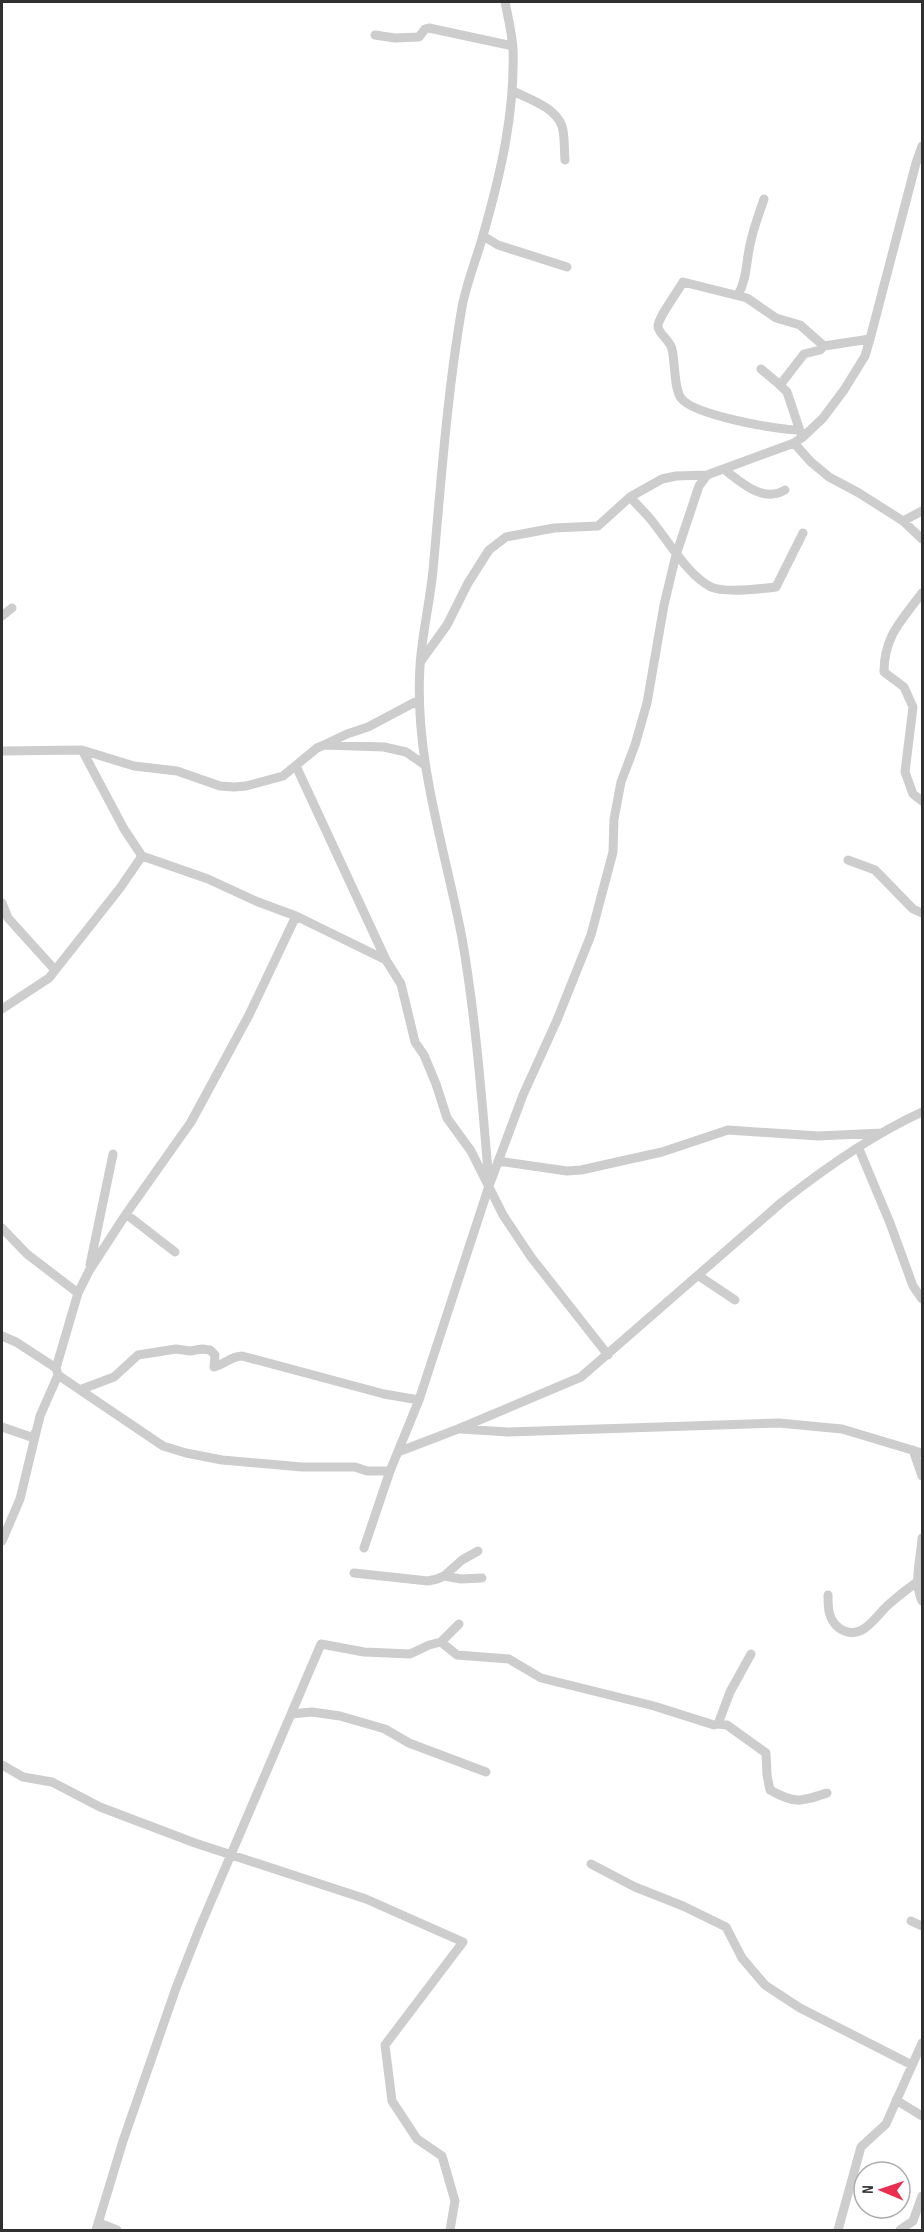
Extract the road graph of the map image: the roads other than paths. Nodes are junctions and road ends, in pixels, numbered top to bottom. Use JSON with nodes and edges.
{"nodes":[{"id":1,"x":505,"y":2,"type":"edge"},
{"id":2,"x":375,"y":35,"type":"dead end"},
{"id":3,"x":513,"y":46,"type":"junction"},
{"id":4,"x":513,"y":91,"type":"junction"},
{"id":5,"x":922,"y":146,"type":"edge"},
{"id":6,"x":565,"y":160,"type":"dead end"},
{"id":7,"x":764,"y":200,"type":"dead end"},
{"id":8,"x":483,"y":236,"type":"junction"},
{"id":9,"x":567,"y":267,"type":"dead end"},
{"id":10,"x":738,"y":295,"type":"junction"},
{"id":11,"x":870,"y":339,"type":"junction"},
{"id":12,"x":824,"y":346,"type":"junction"},
{"id":13,"x":761,"y":369,"type":"dead end"},
{"id":14,"x":780,"y":385,"type":"junction"},
{"id":15,"x":801,"y":433,"type":"junction"},
{"id":16,"x":794,"y":443,"type":"junction"},
{"id":17,"x":725,"y":470,"type":"junction"},
{"id":18,"x":707,"y":475,"type":"junction"},
{"id":19,"x":785,"y":490,"type":"dead end"},
{"id":20,"x":630,"y":497,"type":"junction"},
{"id":21,"x":922,"y":511,"type":"edge"},
{"id":22,"x":903,"y":521,"type":"junction"},
{"id":23,"x":803,"y":533,"type":"dead end"},
{"id":24,"x":922,"y":538,"type":"edge"},
{"id":25,"x":676,"y":555,"type":"junction"},
{"id":26,"x":922,"y":593,"type":"edge"},
{"id":27,"x":12,"y":608,"type":"dead end"},
{"id":28,"x":2,"y":616,"type":"edge"},
{"id":29,"x":420,"y":662,"type":"junction"},
{"id":30,"x":418,"y":700,"type":"junction"},
{"id":31,"x":324,"y":745,"type":"junction"},
{"id":32,"x":82,"y":750,"type":"junction"},
{"id":33,"x":2,"y":751,"type":"edge"},
{"id":34,"x":425,"y":765,"type":"junction"},
{"id":35,"x":296,"y":766,"type":"junction"},
{"id":36,"x":922,"y":801,"type":"edge"},
{"id":37,"x":142,"y":856,"type":"junction"},
{"id":38,"x":848,"y":860,"type":"dead end"},
{"id":39,"x":2,"y":903,"type":"edge"},
{"id":40,"x":922,"y":913,"type":"edge"},
{"id":41,"x":296,"y":916,"type":"junction"},
{"id":42,"x":386,"y":960,"type":"junction"},
{"id":43,"x":55,"y":970,"type":"junction"},
{"id":44,"x":2,"y":1009,"type":"edge"},
{"id":45,"x":922,"y":1112,"type":"edge"},
{"id":46,"x":885,"y":1133,"type":"junction"},
{"id":47,"x":859,"y":1149,"type":"junction"},
{"id":48,"x":113,"y":1154,"type":"dead end"},
{"id":49,"x":498,"y":1161,"type":"junction"},
{"id":50,"x":489,"y":1186,"type":"junction"},
{"id":51,"x":126,"y":1215,"type":"junction"},
{"id":52,"x":2,"y":1228,"type":"edge"},
{"id":53,"x":175,"y":1252,"type":"dead end"},
{"id":54,"x":89,"y":1270,"type":"junction"},
{"id":55,"x":699,"y":1276,"type":"junction"},
{"id":56,"x":78,"y":1293,"type":"junction"},
{"id":57,"x":922,"y":1299,"type":"edge"},
{"id":58,"x":735,"y":1300,"type":"dead end"},
{"id":59,"x":2,"y":1336,"type":"edge"},
{"id":60,"x":608,"y":1355,"type":"junction"},
{"id":61,"x":57,"y":1371,"type":"junction"},
{"id":62,"x":82,"y":1389,"type":"junction"},
{"id":63,"x":419,"y":1400,"type":"junction"},
{"id":64,"x":40,"y":1416,"type":"junction"},
{"id":65,"x":2,"y":1427,"type":"edge"},
{"id":66,"x":458,"y":1429,"type":"junction"},
{"id":67,"x":918,"y":1451,"type":"edge"},
{"id":68,"x":398,"y":1452,"type":"junction"},
{"id":69,"x":390,"y":1471,"type":"junction"},
{"id":70,"x":922,"y":1476,"type":"edge"},
{"id":71,"x":922,"y":1538,"type":"edge"},
{"id":72,"x":2,"y":1541,"type":"edge"},
{"id":73,"x":364,"y":1548,"type":"dead end"},
{"id":74,"x":478,"y":1551,"type":"dead end"},
{"id":75,"x":354,"y":1573,"type":"dead end"},
{"id":76,"x":444,"y":1576,"type":"junction"},
{"id":77,"x":482,"y":1578,"type":"dead end"},
{"id":78,"x":917,"y":1582,"type":"junction"},
{"id":79,"x":828,"y":1594,"type":"dead end"},
{"id":80,"x":922,"y":1601,"type":"edge"},
{"id":81,"x":459,"y":1624,"type":"dead end"},
{"id":82,"x":441,"y":1642,"type":"junction"},
{"id":83,"x":751,"y":1654,"type":"dead end"},
{"id":84,"x":291,"y":1714,"type":"junction"},
{"id":85,"x":718,"y":1724,"type":"junction"},
{"id":86,"x":2,"y":1765,"type":"edge"},
{"id":87,"x":486,"y":1772,"type":"dead end"},
{"id":88,"x":826,"y":1793,"type":"dead end"},
{"id":89,"x":231,"y":1856,"type":"junction"},
{"id":90,"x":591,"y":1864,"type":"dead end"},
{"id":91,"x":911,"y":1921,"type":"dead end"},
{"id":92,"x":922,"y":1926,"type":"edge"},
{"id":93,"x":922,"y":2043,"type":"edge"},
{"id":94,"x":912,"y":2065,"type":"junction"},
{"id":95,"x":896,"y":2100,"type":"junction"},
{"id":96,"x":922,"y":2116,"type":"edge"},
{"id":97,"x":922,"y":2196,"type":"edge"},
{"id":98,"x":98,"y":2227,"type":"edge"},
{"id":99,"x":117,"y":2230,"type":"edge"},
{"id":100,"x":450,"y":2230,"type":"edge"},
{"id":101,"x":838,"y":2230,"type":"edge"},
{"id":102,"x":900,"y":2230,"type":"edge"}],
"edges":[{"from":1,"to":3,"type":"street"},
{"from":2,"to":3,"type":"street"},
{"from":3,"to":4,"type":"street"},
{"from":4,"to":6,"type":"street"},
{"from":4,"to":8,"type":"street"},
{"from":5,"to":11,"type":"street"},
{"from":7,"to":10,"type":"street"},
{"from":8,"to":9,"type":"street"},
{"from":8,"to":29,"type":"street"},
{"from":10,"to":12,"type":"street"},
{"from":10,"to":15,"type":"street"},
{"from":11,"to":12,"type":"street"},
{"from":11,"to":15,"type":"street"},
{"from":12,"to":14,"type":"street"},
{"from":13,"to":14,"type":"street"},
{"from":14,"to":15,"type":"street"},
{"from":15,"to":16,"type":"street"},
{"from":16,"to":17,"type":"street"},
{"from":16,"to":22,"type":"street"},
{"from":17,"to":18,"type":"street"},
{"from":17,"to":19,"type":"street"},
{"from":18,"to":20,"type":"street"},
{"from":18,"to":25,"type":"street"},
{"from":20,"to":25,"type":"street"},
{"from":20,"to":29,"type":"street"},
{"from":21,"to":22,"type":"street"},
{"from":22,"to":24,"type":"street"},
{"from":23,"to":25,"type":"street"},
{"from":25,"to":49,"type":"street"},
{"from":26,"to":36,"type":"street"},
{"from":27,"to":28,"type":"street"},
{"from":29,"to":30,"type":"street"},
{"from":30,"to":31,"type":"street"},
{"from":30,"to":34,"type":"street"},
{"from":31,"to":34,"type":"street"},
{"from":31,"to":35,"type":"street"},
{"from":32,"to":33,"type":"street"},
{"from":32,"to":35,"type":"street"},
{"from":32,"to":37,"type":"street"},
{"from":34,"to":50,"type":"street"},
{"from":35,"to":42,"type":"street"},
{"from":37,"to":41,"type":"street"},
{"from":37,"to":43,"type":"street"},
{"from":38,"to":40,"type":"street"},
{"from":39,"to":43,"type":"street"},
{"from":41,"to":42,"type":"street"},
{"from":41,"to":51,"type":"street"},
{"from":42,"to":50,"type":"street"},
{"from":43,"to":44,"type":"street"},
{"from":45,"to":46,"type":"street"},
{"from":46,"to":47,"type":"street"},
{"from":46,"to":49,"type":"street"},
{"from":47,"to":55,"type":"street"},
{"from":47,"to":57,"type":"street"},
{"from":48,"to":54,"type":"street"},
{"from":49,"to":50,"type":"street"},
{"from":50,"to":60,"type":"street"},
{"from":50,"to":63,"type":"street"},
{"from":51,"to":53,"type":"street"},
{"from":51,"to":54,"type":"street"},
{"from":52,"to":56,"type":"street"},
{"from":54,"to":56,"type":"street"},
{"from":55,"to":58,"type":"street"},
{"from":55,"to":60,"type":"street"},
{"from":56,"to":61,"type":"street"},
{"from":59,"to":61,"type":"street"},
{"from":60,"to":66,"type":"street"},
{"from":61,"to":62,"type":"street"},
{"from":61,"to":64,"type":"street"},
{"from":62,"to":63,"type":"street"},
{"from":62,"to":69,"type":"street"},
{"from":63,"to":68,"type":"street"},
{"from":64,"to":65,"type":"street"},
{"from":64,"to":72,"type":"street"},
{"from":66,"to":67,"type":"street"},
{"from":66,"to":68,"type":"street"},
{"from":67,"to":70,"type":"street"},
{"from":68,"to":69,"type":"street"},
{"from":69,"to":73,"type":"street"},
{"from":71,"to":78,"type":"street"},
{"from":74,"to":76,"type":"street"},
{"from":75,"to":76,"type":"street"},
{"from":76,"to":77,"type":"street"},
{"from":78,"to":79,"type":"street"},
{"from":78,"to":80,"type":"street"},
{"from":81,"to":82,"type":"street"},
{"from":82,"to":84,"type":"street"},
{"from":82,"to":85,"type":"street"},
{"from":83,"to":85,"type":"street"},
{"from":84,"to":87,"type":"street"},
{"from":84,"to":89,"type":"street"},
{"from":85,"to":88,"type":"street"},
{"from":86,"to":89,"type":"street"},
{"from":89,"to":98,"type":"street"},
{"from":89,"to":100,"type":"street"},
{"from":90,"to":94,"type":"street"},
{"from":91,"to":92,"type":"street"},
{"from":93,"to":94,"type":"street"},
{"from":94,"to":95,"type":"street"},
{"from":95,"to":96,"type":"street"},
{"from":95,"to":101,"type":"street"},
{"from":97,"to":102,"type":"street"},
{"from":98,"to":99,"type":"street"}]}
